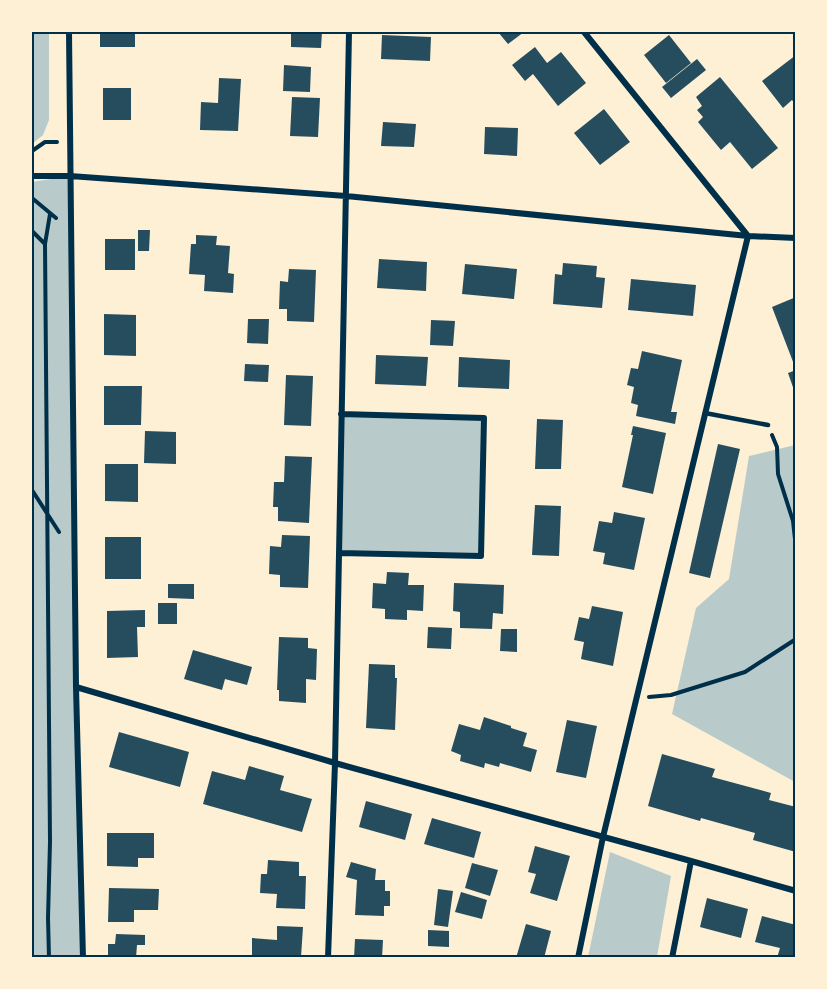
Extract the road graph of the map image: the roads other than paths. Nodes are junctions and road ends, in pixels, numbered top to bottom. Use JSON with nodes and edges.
{"nodes":[{"id":1,"x":69,"y":32,"type":"edge"},
{"id":2,"x":349,"y":32,"type":"edge"},
{"id":3,"x":584,"y":32,"type":"edge"},
{"id":4,"x":32,"y":176,"type":"edge"},
{"id":5,"x":70,"y":176,"type":"junction"},
{"id":6,"x":346,"y":196,"type":"junction"},
{"id":7,"x":748,"y":236,"type":"junction"},
{"id":8,"x":795,"y":238,"type":"edge"},
{"id":9,"x":705,"y":413,"type":"junction"},
{"id":10,"x":341,"y":414,"type":"junction"},
{"id":11,"x":768,"y":425,"type":"road end"},
{"id":12,"x":339,"y":553,"type":"junction"},
{"id":13,"x":76,"y":687,"type":"junction"},
{"id":14,"x":335,"y":763,"type":"junction"},
{"id":15,"x":603,"y":837,"type":"junction"},
{"id":16,"x":692,"y":861,"type":"junction"},
{"id":17,"x":795,"y":891,"type":"edge"},
{"id":18,"x":83,"y":957,"type":"edge"},
{"id":19,"x":328,"y":957,"type":"edge"},
{"id":20,"x":578,"y":957,"type":"edge"},
{"id":21,"x":672,"y":957,"type":"edge"}],
"edges":[{"from":1,"to":5,"type":"street"},
{"from":2,"to":6,"type":"street"},
{"from":3,"to":7,"type":"street"},
{"from":4,"to":5,"type":"street"},
{"from":5,"to":6,"type":"street"},
{"from":5,"to":13,"type":"street"},
{"from":6,"to":7,"type":"street"},
{"from":6,"to":10,"type":"street"},
{"from":7,"to":8,"type":"street"},
{"from":7,"to":9,"type":"street"},
{"from":9,"to":11,"type":"lane"},
{"from":9,"to":15,"type":"street"},
{"from":10,"to":12,"type":"street"},
{"from":10,"to":12,"type":"street"},
{"from":12,"to":14,"type":"street"},
{"from":13,"to":14,"type":"street"},
{"from":13,"to":18,"type":"street"},
{"from":14,"to":15,"type":"street"},
{"from":14,"to":19,"type":"street"},
{"from":15,"to":16,"type":"street"},
{"from":15,"to":20,"type":"street"},
{"from":16,"to":17,"type":"street"},
{"from":16,"to":21,"type":"street"}]}
